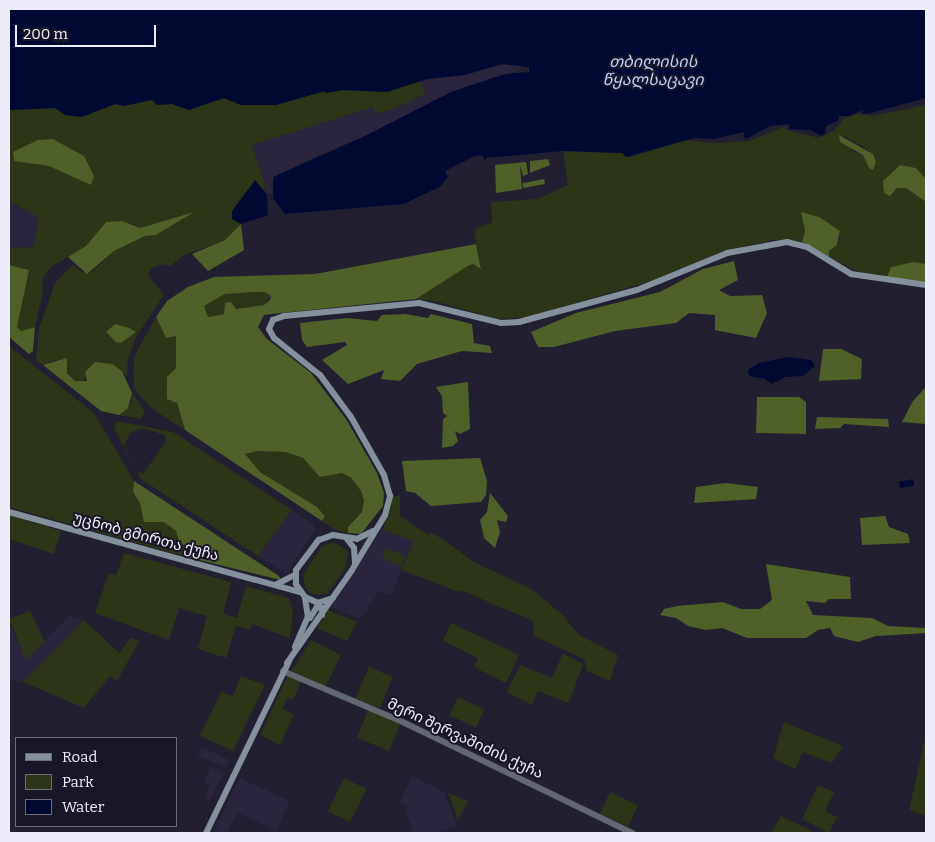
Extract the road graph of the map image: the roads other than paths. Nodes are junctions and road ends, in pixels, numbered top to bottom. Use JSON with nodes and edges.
{"nodes":[{"id":1,"x":926,"y":285,"type":"edge"},
{"id":2,"x":9,"y":512,"type":"edge"},
{"id":3,"x":378,"y":525,"type":"junction"},
{"id":4,"x":347,"y":540,"type":"junction"},
{"id":5,"x":355,"y":565,"type":"junction"},
{"id":6,"x":295,"y":575,"type":"junction"},
{"id":7,"x":277,"y":584,"type":"junction"},
{"id":8,"x":302,"y":595,"type":"junction"},
{"id":9,"x":334,"y":597,"type":"junction"},
{"id":10,"x":322,"y":616,"type":"junction"},
{"id":11,"x":306,"y":624,"type":"junction"},
{"id":12,"x":287,"y":663,"type":"junction"},
{"id":13,"x":284,"y":671,"type":"junction"},
{"id":14,"x":206,"y":833,"type":"edge"},
{"id":15,"x":634,"y":833,"type":"edge"}],
"edges":[{"from":1,"to":3,"type":"main road"},
{"from":2,"to":7,"type":"main road","name":"უცნობ გმირთა ქუჩა"},
{"from":3,"to":4,"type":"main road"},
{"from":3,"to":5,"type":"main road"},
{"from":4,"to":5,"type":"main road"},
{"from":4,"to":6,"type":"main road"},
{"from":5,"to":9,"type":"main road"},
{"from":6,"to":7,"type":"main road"},
{"from":6,"to":8,"type":"main road"},
{"from":7,"to":8,"type":"main road","name":"უცნობ გმირთა ქუჩა"},
{"from":8,"to":9,"type":"main road"},
{"from":8,"to":11,"type":"main road"},
{"from":9,"to":10,"type":"main road"},
{"from":10,"to":11,"type":"main road"},
{"from":10,"to":12,"type":"main road"},
{"from":11,"to":12,"type":"main road"},
{"from":12,"to":13,"type":"main road"},
{"from":13,"to":14,"type":"main road"},
{"from":13,"to":15,"type":"street","name":"მერი შერვაშიძის ქუჩა"}]}
